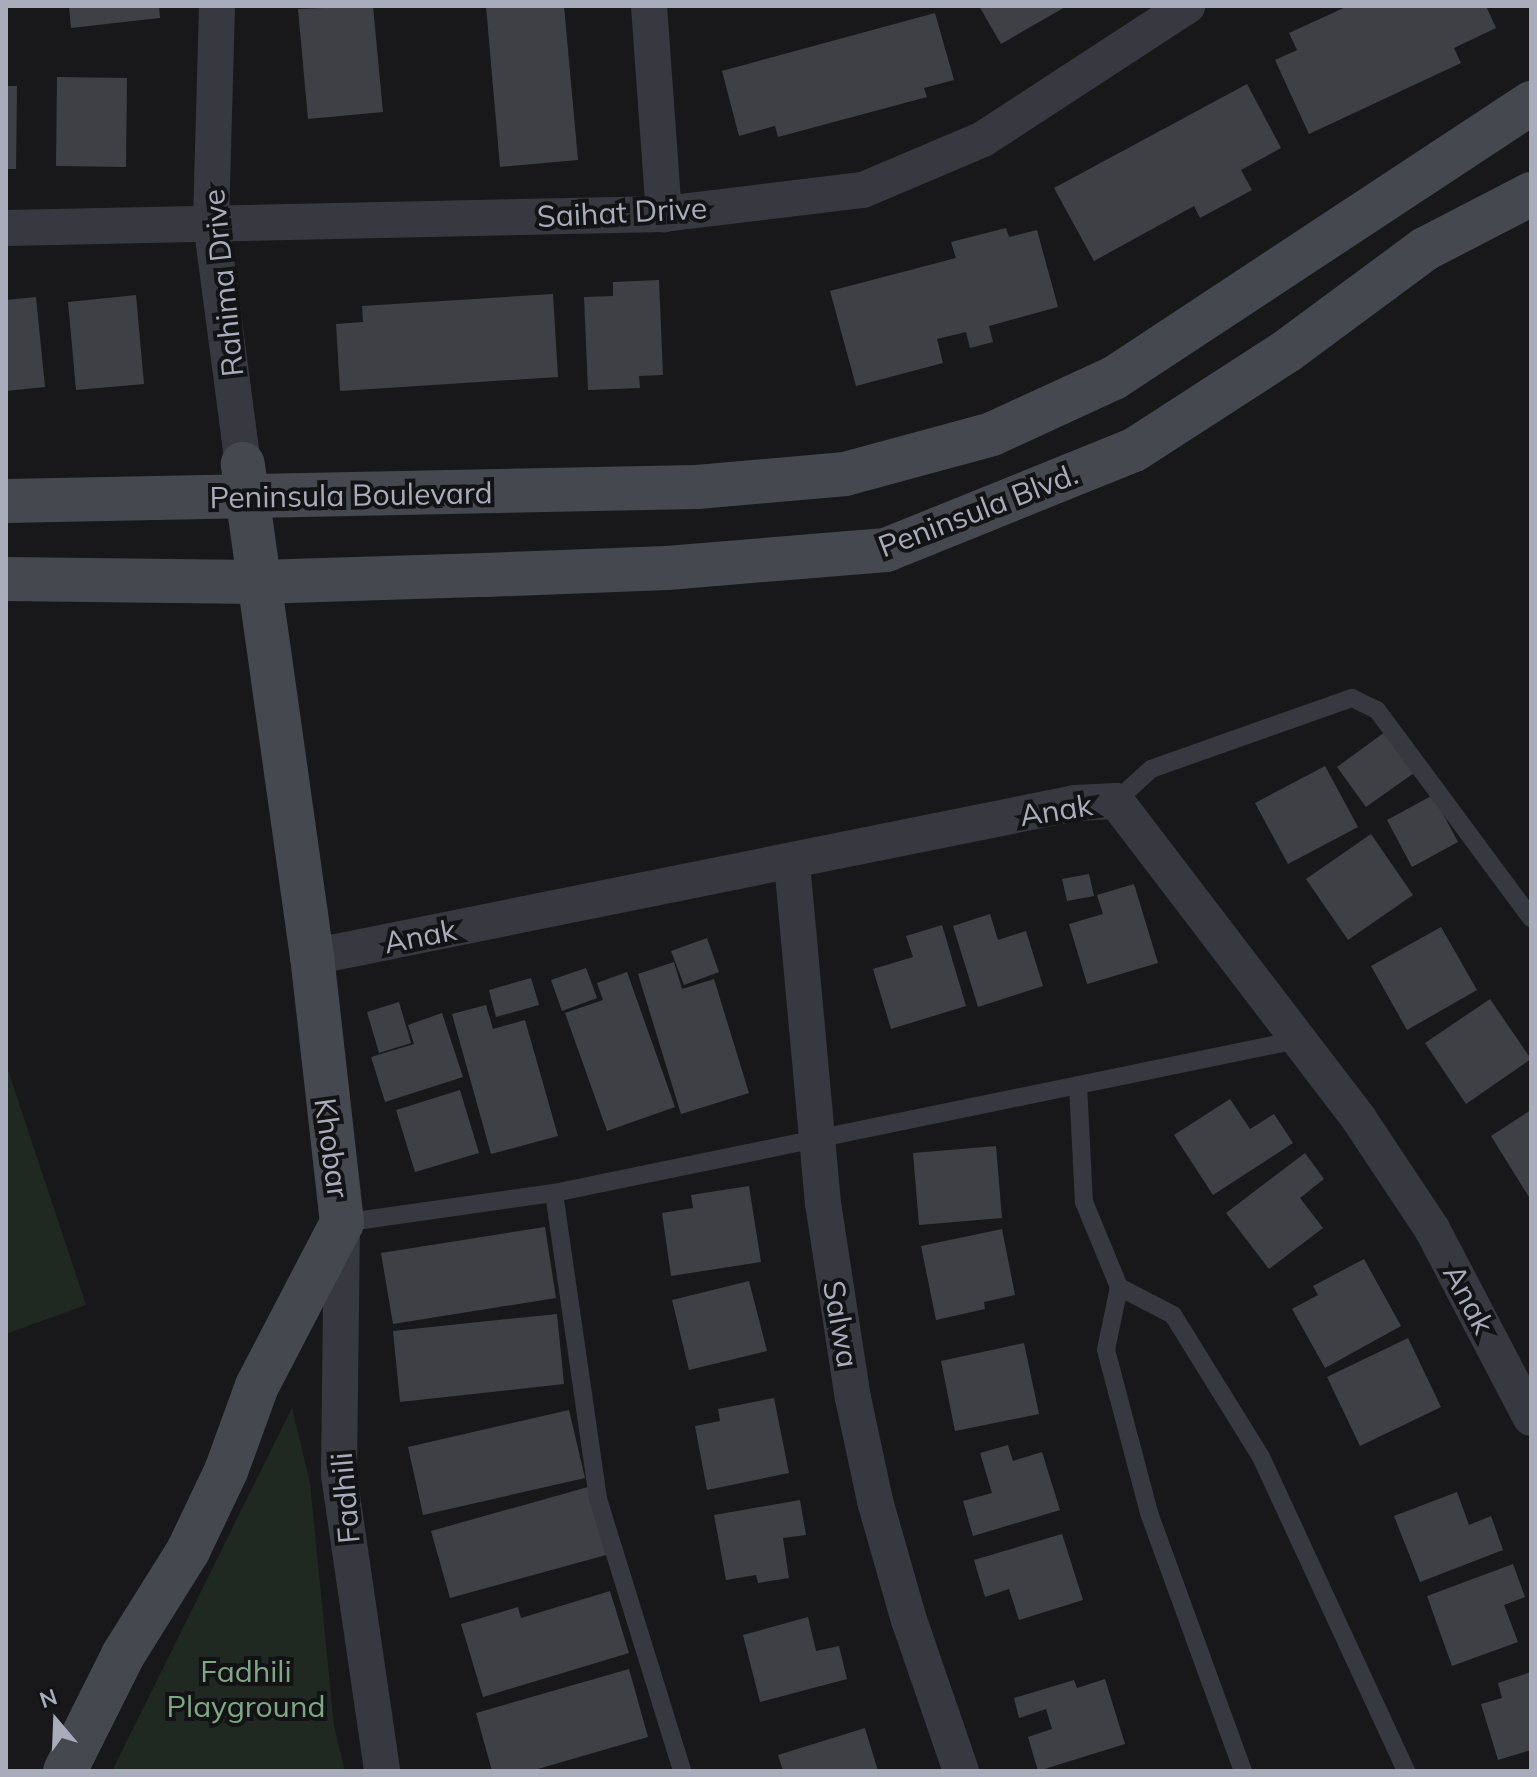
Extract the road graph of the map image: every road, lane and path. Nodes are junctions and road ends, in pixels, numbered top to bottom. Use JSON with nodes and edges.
{"nodes":[{"id":1,"x":217,"y":6,"type":"edge"},
{"id":2,"x":649,"y":6,"type":"edge"},
{"id":3,"x":1187,"y":6,"type":"edge"},
{"id":4,"x":1531,"y":103,"type":"edge"},
{"id":5,"x":1531,"y":194,"type":"edge"},
{"id":6,"x":664,"y":214,"type":"junction"},
{"id":7,"x":211,"y":222,"type":"junction"},
{"id":8,"x":6,"y":228,"type":"edge"},
{"id":9,"x":246,"y":481,"type":"junction"},
{"id":10,"x":6,"y":501,"type":"edge"},
{"id":11,"x":6,"y":579,"type":"edge"},
{"id":12,"x":258,"y":582,"type":"junction"},
{"id":13,"x":1116,"y":801,"type":"junction"},
{"id":14,"x":792,"y":863,"type":"junction"},
{"id":15,"x":1531,"y":918,"type":"edge"},
{"id":16,"x":312,"y":957,"type":"junction"},
{"id":17,"x":1297,"y":1040,"type":"junction"},
{"id":18,"x":1078,"y":1085,"type":"junction"},
{"id":19,"x":817,"y":1139,"type":"junction"},
{"id":20,"x":554,"y":1193,"type":"junction"},
{"id":21,"x":342,"y":1223,"type":"junction"},
{"id":22,"x":1119,"y":1287,"type":"junction"},
{"id":23,"x":1527,"y":1401,"type":"edge"},
{"id":24,"x":65,"y":1771,"type":"edge"},
{"id":25,"x":382,"y":1771,"type":"edge"},
{"id":26,"x":682,"y":1771,"type":"edge"},
{"id":27,"x":961,"y":1771,"type":"edge"},
{"id":28,"x":1243,"y":1771,"type":"edge"},
{"id":29,"x":1406,"y":1771,"type":"edge"}],
"edges":[{"from":1,"to":7,"type":"street","name":"Rahima Drive"},
{"from":2,"to":6,"type":"street"},
{"from":3,"to":6,"type":"street","name":"Saihat Drive"},
{"from":4,"to":9,"type":"main road","name":"Peninsula Boulevard"},
{"from":5,"to":12,"type":"main road","name":"Peninsula Blvd."},
{"from":6,"to":7,"type":"street","name":"Saihat Drive"},
{"from":7,"to":8,"type":"street","name":"Saihat Drive"},
{"from":7,"to":9,"type":"street","name":"Rahima Drive"},
{"from":9,"to":10,"type":"main road","name":"Peninsula Boulevard"},
{"from":9,"to":12,"type":"main road","name":"Khobar"},
{"from":11,"to":12,"type":"main road"},
{"from":12,"to":16,"type":"main road","name":"Khobar"},
{"from":13,"to":14,"type":"street","name":"Anak"},
{"from":13,"to":15,"type":"lane"},
{"from":13,"to":17,"type":"street","name":"Anak"},
{"from":14,"to":16,"type":"street","name":"Anak"},
{"from":14,"to":19,"type":"street","name":"Salwa"},
{"from":16,"to":21,"type":"main road","name":"Khobar"},
{"from":17,"to":18,"type":"lane"},
{"from":17,"to":23,"type":"street","name":"Anak"},
{"from":18,"to":19,"type":"lane"},
{"from":18,"to":22,"type":"lane"},
{"from":19,"to":20,"type":"lane"},
{"from":19,"to":27,"type":"street","name":"Salwa"},
{"from":20,"to":21,"type":"lane"},
{"from":20,"to":26,"type":"lane"},
{"from":21,"to":24,"type":"main road","name":"Khobar"},
{"from":21,"to":25,"type":"street","name":"Fadhili"},
{"from":22,"to":28,"type":"lane"},
{"from":22,"to":29,"type":"lane"}]}
